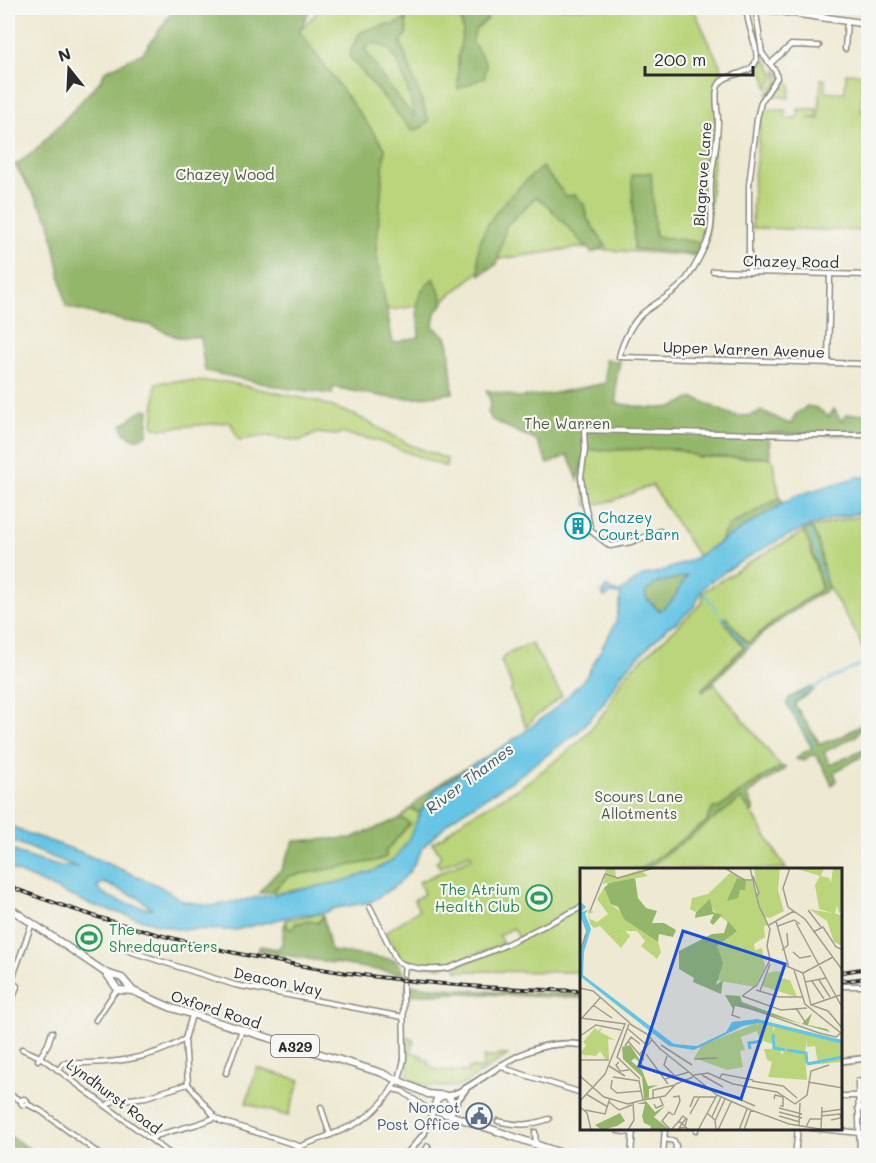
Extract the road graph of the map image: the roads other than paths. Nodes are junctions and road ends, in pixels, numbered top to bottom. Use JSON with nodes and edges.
{"nodes":[{"id":1,"x":747,"y":8,"type":"edge"},
{"id":2,"x":758,"y":8,"type":"edge"},
{"id":3,"x":800,"y":11,"type":"edge"},
{"id":4,"x":847,"y":22,"type":"junction"},
{"id":5,"x":868,"y":24,"type":"edge"},
{"id":6,"x":819,"y":46,"type":"dead end"},
{"id":7,"x":845,"y":49,"type":"dead end"},
{"id":8,"x":762,"y":52,"type":"junction"},
{"id":9,"x":756,"y":53,"type":"junction"},
{"id":10,"x":770,"y":64,"type":"junction"},
{"id":11,"x":713,"y":271,"type":"dead end"},
{"id":12,"x":749,"y":272,"type":"junction"},
{"id":13,"x":830,"y":274,"type":"junction"},
{"id":14,"x":868,"y":275,"type":"edge"},
{"id":15,"x":619,"y":357,"type":"joint"},
{"id":16,"x":828,"y":363,"type":"junction"},
{"id":17,"x":868,"y":364,"type":"edge"},
{"id":18,"x":868,"y":435,"type":"edge"},
{"id":19,"x":660,"y":531,"type":"dead end"},
{"id":20,"x":8,"y":907,"type":"edge"},
{"id":21,"x":370,"y":907,"type":"dead end"},
{"id":22,"x":580,"y":907,"type":"edge"},
{"id":23,"x":32,"y":923,"type":"junction"},
{"id":24,"x":118,"y":945,"type":"dead end"},
{"id":25,"x":405,"y":966,"type":"junction"},
{"id":26,"x":106,"y":973,"type":"junction"},
{"id":27,"x":404,"y":974,"type":"dead end"},
{"id":28,"x":9,"y":981,"type":"edge"},
{"id":29,"x":403,"y":984,"type":"dead end"},
{"id":30,"x":843,"y":986,"type":"edge"},
{"id":31,"x":868,"y":986,"type":"edge"},
{"id":32,"x":118,"y":988,"type":"junction"},
{"id":33,"x":8,"y":1012,"type":"edge"},
{"id":34,"x":192,"y":1014,"type":"junction"},
{"id":35,"x":403,"y":1017,"type":"junction"},
{"id":36,"x":96,"y":1020,"type":"dead end"},
{"id":37,"x":242,"y":1030,"type":"junction"},
{"id":38,"x":52,"y":1032,"type":"dead end"},
{"id":39,"x":185,"y":1039,"type":"junction"},
{"id":40,"x":580,"y":1045,"type":"edge"},
{"id":41,"x":22,"y":1049,"type":"dead end"},
{"id":42,"x":39,"y":1058,"type":"junction"},
{"id":43,"x":868,"y":1058,"type":"edge"},
{"id":44,"x":843,"y":1061,"type":"edge"},
{"id":45,"x":501,"y":1065,"type":"junction"},
{"id":46,"x":58,"y":1070,"type":"junction"},
{"id":47,"x":226,"y":1073,"type":"dead end"},
{"id":48,"x":398,"y":1080,"type":"junction"},
{"id":49,"x":858,"y":1081,"type":"dead end"},
{"id":50,"x":188,"y":1084,"type":"junction"},
{"id":51,"x":392,"y":1089,"type":"junction"},
{"id":52,"x":466,"y":1089,"type":"junction"},
{"id":53,"x":580,"y":1093,"type":"edge"},
{"id":54,"x":8,"y":1094,"type":"edge"},
{"id":55,"x":428,"y":1094,"type":"junction"},
{"id":56,"x":446,"y":1096,"type":"junction"},
{"id":57,"x":843,"y":1096,"type":"edge"},
{"id":58,"x":858,"y":1096,"type":"junction"},
{"id":59,"x":454,"y":1105,"type":"junction"},
{"id":60,"x":106,"y":1106,"type":"junction"},
{"id":61,"x":435,"y":1106,"type":"junction"},
{"id":62,"x":321,"y":1107,"type":"dead end"},
{"id":63,"x":868,"y":1107,"type":"edge"},
{"id":64,"x":426,"y":1108,"type":"dead end"},
{"id":65,"x":858,"y":1108,"type":"junction"},
{"id":66,"x":445,"y":1114,"type":"junction"},
{"id":67,"x":215,"y":1117,"type":"junction"},
{"id":68,"x":549,"y":1119,"type":"dead end"},
{"id":69,"x":464,"y":1121,"type":"junction"},
{"id":70,"x":498,"y":1121,"type":"dead end"},
{"id":71,"x":430,"y":1122,"type":"junction"},
{"id":72,"x":518,"y":1126,"type":"junction"},
{"id":73,"x":617,"y":1130,"type":"edge"},
{"id":74,"x":666,"y":1130,"type":"edge"},
{"id":75,"x":798,"y":1130,"type":"edge"},
{"id":76,"x":831,"y":1130,"type":"edge"},
{"id":77,"x":633,"y":1131,"type":"edge"},
{"id":78,"x":535,"y":1132,"type":"dead end"},
{"id":79,"x":860,"y":1133,"type":"junction"},
{"id":80,"x":330,"y":1136,"type":"junction"},
{"id":81,"x":514,"y":1137,"type":"junction"},
{"id":82,"x":151,"y":1139,"type":"junction"},
{"id":83,"x":664,"y":1139,"type":"junction"},
{"id":84,"x":536,"y":1144,"type":"junction"},
{"id":85,"x":299,"y":1146,"type":"junction"},
{"id":86,"x":428,"y":1146,"type":"dead end"},
{"id":87,"x":102,"y":1155,"type":"edge"},
{"id":88,"x":172,"y":1155,"type":"edge"},
{"id":89,"x":280,"y":1155,"type":"edge"},
{"id":90,"x":405,"y":1155,"type":"edge"},
{"id":91,"x":422,"y":1155,"type":"edge"},
{"id":92,"x":570,"y":1155,"type":"edge"},
{"id":93,"x":631,"y":1155,"type":"edge"},
{"id":94,"x":663,"y":1155,"type":"edge"},
{"id":95,"x":675,"y":1155,"type":"edge"},
{"id":96,"x":795,"y":1155,"type":"edge"},
{"id":97,"x":860,"y":1155,"type":"edge"}],
"edges":[{"from":1,"to":9,"type":"street"},
{"from":2,"to":3,"type":"main road"},
{"from":2,"to":8,"type":"street"},
{"from":3,"to":4,"type":"main road"},
{"from":4,"to":5,"type":"main road"},
{"from":4,"to":7,"type":"street"},
{"from":6,"to":10,"type":"street"},
{"from":8,"to":9,"type":"street"},
{"from":8,"to":10,"type":"street"},
{"from":9,"to":15,"type":"street","name":"Blagrave Lane"},
{"from":10,"to":12,"type":"street"},
{"from":11,"to":12,"type":"street","name":"Chazey Road"},
{"from":12,"to":13,"type":"street","name":"Chazey Road"},
{"from":13,"to":14,"type":"street","name":"Chazey Road"},
{"from":13,"to":16,"type":"street"},
{"from":15,"to":16,"type":"street","name":"Upper Warren Avenue"},
{"from":16,"to":17,"type":"street","name":"Upper Warren Avenue"},
{"from":18,"to":19,"type":"street"},
{"from":20,"to":23,"type":"main road"},
{"from":21,"to":25,"type":"street"},
{"from":22,"to":25,"type":"street"},
{"from":23,"to":26,"type":"main road"},
{"from":23,"to":28,"type":"street"},
{"from":24,"to":35,"type":"street","name":"Deacon Way"},
{"from":25,"to":27,"type":"street"},
{"from":26,"to":32,"type":"main road"},
{"from":26,"to":32,"type":"main road"},
{"from":28,"to":33,"type":"street"},
{"from":29,"to":35,"type":"street"},
{"from":30,"to":31,"type":"street"},
{"from":32,"to":34,"type":"main road","name":"Oxford Road","number":"A329"},
{"from":32,"to":36,"type":"street"},
{"from":34,"to":37,"type":"main road","name":"Oxford Road","number":"A329"},
{"from":34,"to":39,"type":"street"},
{"from":35,"to":48,"type":"street"},
{"from":37,"to":47,"type":"street"},
{"from":37,"to":48,"type":"main road","name":"Oxford Road","number":"A329"},
{"from":38,"to":42,"type":"street"},
{"from":39,"to":46,"type":"street"},
{"from":39,"to":50,"type":"street"},
{"from":40,"to":45,"type":"street"},
{"from":41,"to":42,"type":"street","name":"Lyndhurst Road"},
{"from":42,"to":46,"type":"street","name":"Lyndhurst Road"},
{"from":43,"to":44,"type":"street"},
{"from":45,"to":52,"type":"street"},
{"from":45,"to":53,"type":"street"},
{"from":46,"to":60,"type":"street","name":"Lyndhurst Road"},
{"from":48,"to":51,"type":"street"},
{"from":48,"to":55,"type":"main road","name":"Oxford Road","number":"A329"},
{"from":49,"to":58,"type":"street"},
{"from":50,"to":60,"type":"street"},
{"from":50,"to":67,"type":"street"},
{"from":51,"to":64,"type":"street"},
{"from":51,"to":80,"type":"street"},
{"from":52,"to":56,"type":"street"},
{"from":52,"to":59,"type":"street"},
{"from":54,"to":87,"type":"street"},
{"from":55,"to":56,"type":"main road","name":"Oxford Road","number":"A329"},
{"from":55,"to":61,"type":"main road"},
{"from":56,"to":59,"type":"main road"},
{"from":56,"to":61,"type":"main road"},
{"from":57,"to":58,"type":"street"},
{"from":58,"to":65,"type":"street"},
{"from":59,"to":66,"type":"main road"},
{"from":59,"to":69,"type":"main road"},
{"from":60,"to":82,"type":"street","name":"Lyndhurst Road"},
{"from":61,"to":66,"type":"main road"},
{"from":61,"to":71,"type":"street"},
{"from":62,"to":80,"type":"street"},
{"from":63,"to":65,"type":"street"},
{"from":65,"to":79,"type":"street"},
{"from":66,"to":69,"type":"main road"},
{"from":66,"to":71,"type":"street"},
{"from":67,"to":82,"type":"street"},
{"from":67,"to":85,"type":"street"},
{"from":68,"to":72,"type":"street"},
{"from":69,"to":81,"type":"main road"},
{"from":70,"to":72,"type":"street"},
{"from":71,"to":90,"type":"street"},
{"from":72,"to":81,"type":"street"},
{"from":73,"to":77,"type":"street"},
{"from":74,"to":83,"type":"street"},
{"from":75,"to":96,"type":"street"},
{"from":76,"to":79,"type":"street"},
{"from":77,"to":93,"type":"street"},
{"from":78,"to":84,"type":"street"},
{"from":79,"to":97,"type":"street"},
{"from":80,"to":85,"type":"street"},
{"from":81,"to":84,"type":"main road"},
{"from":82,"to":88,"type":"street","name":"Lyndhurst Road"},
{"from":83,"to":94,"type":"street"},
{"from":83,"to":95,"type":"street"},
{"from":84,"to":92,"type":"main road"},
{"from":85,"to":89,"type":"street"},
{"from":86,"to":91,"type":"street"}]}
